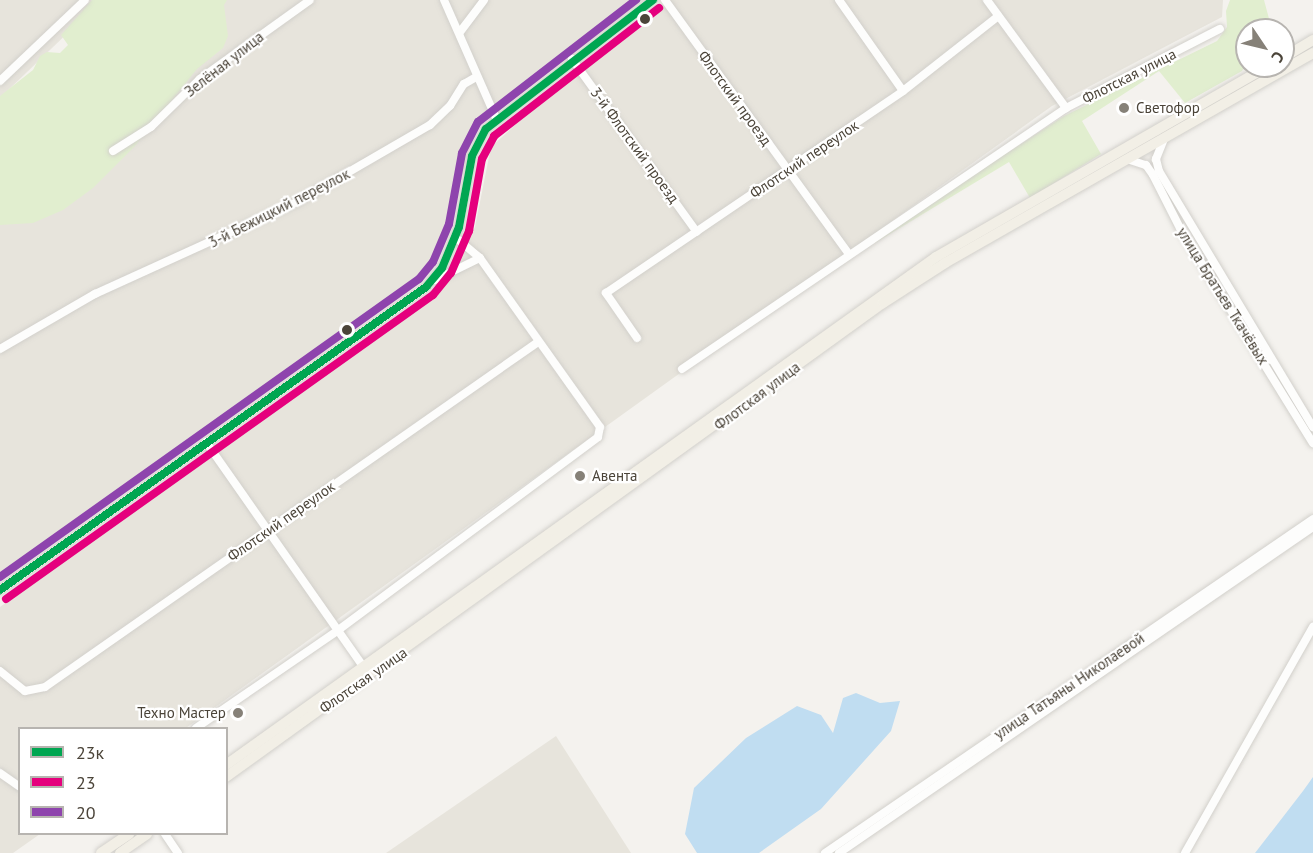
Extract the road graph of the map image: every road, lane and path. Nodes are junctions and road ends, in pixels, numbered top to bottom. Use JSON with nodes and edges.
{"nodes":[{"id":1,"x":85,"y":0,"type":"edge"},
{"id":2,"x":309,"y":0,"type":"edge"},
{"id":3,"x":444,"y":0,"type":"edge"},
{"id":4,"x":484,"y":0,"type":"edge"},
{"id":5,"x":652,"y":0,"type":"edge"},
{"id":6,"x":665,"y":0,"type":"edge"},
{"id":7,"x":839,"y":0,"type":"edge"},
{"id":8,"x":987,"y":0,"type":"edge"},
{"id":9,"x":997,"y":16,"type":"junction"},
{"id":10,"x":1220,"y":29,"type":"dead end"},
{"id":11,"x":460,"y":32,"type":"junction"},
{"id":12,"x":1313,"y":40,"type":"edge"},
{"id":13,"x":1295,"y":50,"type":"edge"},
{"id":14,"x":1313,"y":53,"type":"edge"},
{"id":15,"x":572,"y":59,"type":"junction"},
{"id":16,"x":476,"y":77,"type":"junction"},
{"id":17,"x":1247,"y":78,"type":"edge"},
{"id":18,"x":0,"y":81,"type":"edge"},
{"id":19,"x":903,"y":91,"type":"junction"},
{"id":20,"x":1066,"y":108,"type":"junction"},
{"id":21,"x":496,"y":118,"type":"junction"},
{"id":22,"x":1166,"y":135,"type":"junction"},
{"id":23,"x":112,"y":152,"type":"dead end"},
{"id":24,"x":1126,"y":159,"type":"junction"},
{"id":25,"x":787,"y":171,"type":"junction"},
{"id":26,"x":697,"y":232,"type":"junction"},
{"id":27,"x":455,"y":237,"type":"junction"},
{"id":28,"x":848,"y":253,"type":"junction"},
{"id":29,"x":480,"y":258,"type":"junction"},
{"id":30,"x":432,"y":281,"type":"junction"},
{"id":31,"x":637,"y":338,"type":"dead end"},
{"id":32,"x":538,"y":342,"type":"junction"},
{"id":33,"x":0,"y":349,"type":"edge"},
{"id":34,"x":682,"y":369,"type":"dead end"},
{"id":35,"x":1313,"y":427,"type":"edge"},
{"id":36,"x":206,"y":442,"type":"junction"},
{"id":37,"x":1313,"y":443,"type":"edge"},
{"id":38,"x":1311,"y":525,"type":"edge"},
{"id":39,"x":267,"y":530,"type":"junction"},
{"id":40,"x":0,"y":590,"type":"edge"},
{"id":41,"x":1313,"y":627,"type":"edge"},
{"id":42,"x":337,"y":630,"type":"junction"},
{"id":43,"x":1313,"y":638,"type":"edge"},
{"id":44,"x":364,"y":668,"type":"junction"},
{"id":45,"x":0,"y":671,"type":"edge"},
{"id":46,"x":198,"y":727,"type":"edge"},
{"id":47,"x":228,"y":764,"type":"edge"},
{"id":48,"x":0,"y":772,"type":"edge"},
{"id":49,"x":228,"y":776,"type":"edge"},
{"id":50,"x":18,"y":786,"type":"edge"},
{"id":51,"x":128,"y":835,"type":"edge"},
{"id":52,"x":146,"y":835,"type":"edge"},
{"id":53,"x":166,"y":835,"type":"edge"},
{"id":54,"x":101,"y":853,"type":"edge"},
{"id":55,"x":120,"y":853,"type":"edge"},
{"id":56,"x":178,"y":853,"type":"edge"},
{"id":57,"x":825,"y":853,"type":"edge"},
{"id":58,"x":839,"y":853,"type":"edge"},
{"id":59,"x":1185,"y":853,"type":"edge"},
{"id":60,"x":1192,"y":853,"type":"edge"}],
"edges":[{"from":1,"to":18,"type":"street"},
{"from":2,"to":23,"type":"street","name":"Зелёная улица"},
{"from":3,"to":11,"type":"street"},
{"from":4,"to":11,"type":"street"},
{"from":5,"to":15,"type":"street"},
{"from":6,"to":25,"type":"street","name":"Флотский проезд"},
{"from":7,"to":19,"type":"street"},
{"from":8,"to":9,"type":"street"},
{"from":9,"to":19,"type":"street","name":"Флотский переулок"},
{"from":9,"to":20,"type":"street"},
{"from":10,"to":20,"type":"street","name":"Флотская улица"},
{"from":11,"to":16,"type":"street"},
{"from":12,"to":13,"type":"main road"},
{"from":14,"to":22,"type":"main road","name":"Флотская улица"},
{"from":15,"to":21,"type":"street"},
{"from":15,"to":26,"type":"street","name":"3-й Флотский проезд"},
{"from":16,"to":21,"type":"street"},
{"from":16,"to":33,"type":"street","name":"3-й Бежицкий переулок"},
{"from":17,"to":44,"type":"main road","name":"Флотская улица"},
{"from":19,"to":25,"type":"street","name":"Флотский переулок"},
{"from":20,"to":28,"type":"street","name":"Флотская улица"},
{"from":21,"to":27,"type":"street"},
{"from":22,"to":24,"type":"main road","name":"Флотская улица"},
{"from":22,"to":35,"type":"street","name":"улица Братьев Ткачёвых"},
{"from":24,"to":37,"type":"street","name":"улица Братьев Ткачёвых"},
{"from":24,"to":49,"type":"main road","name":"Флотская улица"},
{"from":25,"to":26,"type":"street","name":"Флотский переулок"},
{"from":25,"to":28,"type":"street","name":"Флотский проезд"},
{"from":26,"to":31,"type":"street","name":"Флотский переулок"},
{"from":27,"to":29,"type":"street"},
{"from":27,"to":30,"type":"street"},
{"from":28,"to":34,"type":"street","name":"Флотская улица"},
{"from":29,"to":30,"type":"street"},
{"from":29,"to":32,"type":"street"},
{"from":30,"to":36,"type":"street"},
{"from":32,"to":39,"type":"street","name":"Флотский переулок"},
{"from":32,"to":42,"type":"street"},
{"from":36,"to":39,"type":"street"},
{"from":36,"to":40,"type":"street"},
{"from":38,"to":57,"type":"street","name":"улица Татьяны Николаевой"},
{"from":38,"to":58,"type":"street","name":"улица Татьяны Николаевой"},
{"from":39,"to":42,"type":"street"},
{"from":39,"to":45,"type":"street","name":"Флотский переулок"},
{"from":41,"to":59,"type":"street"},
{"from":42,"to":44,"type":"street"},
{"from":42,"to":46,"type":"street"},
{"from":43,"to":60,"type":"street"},
{"from":44,"to":47,"type":"main road","name":"Флотская улица"},
{"from":48,"to":50,"type":"street"},
{"from":51,"to":54,"type":"main road"},
{"from":52,"to":55,"type":"main road"},
{"from":53,"to":56,"type":"street"}]}
